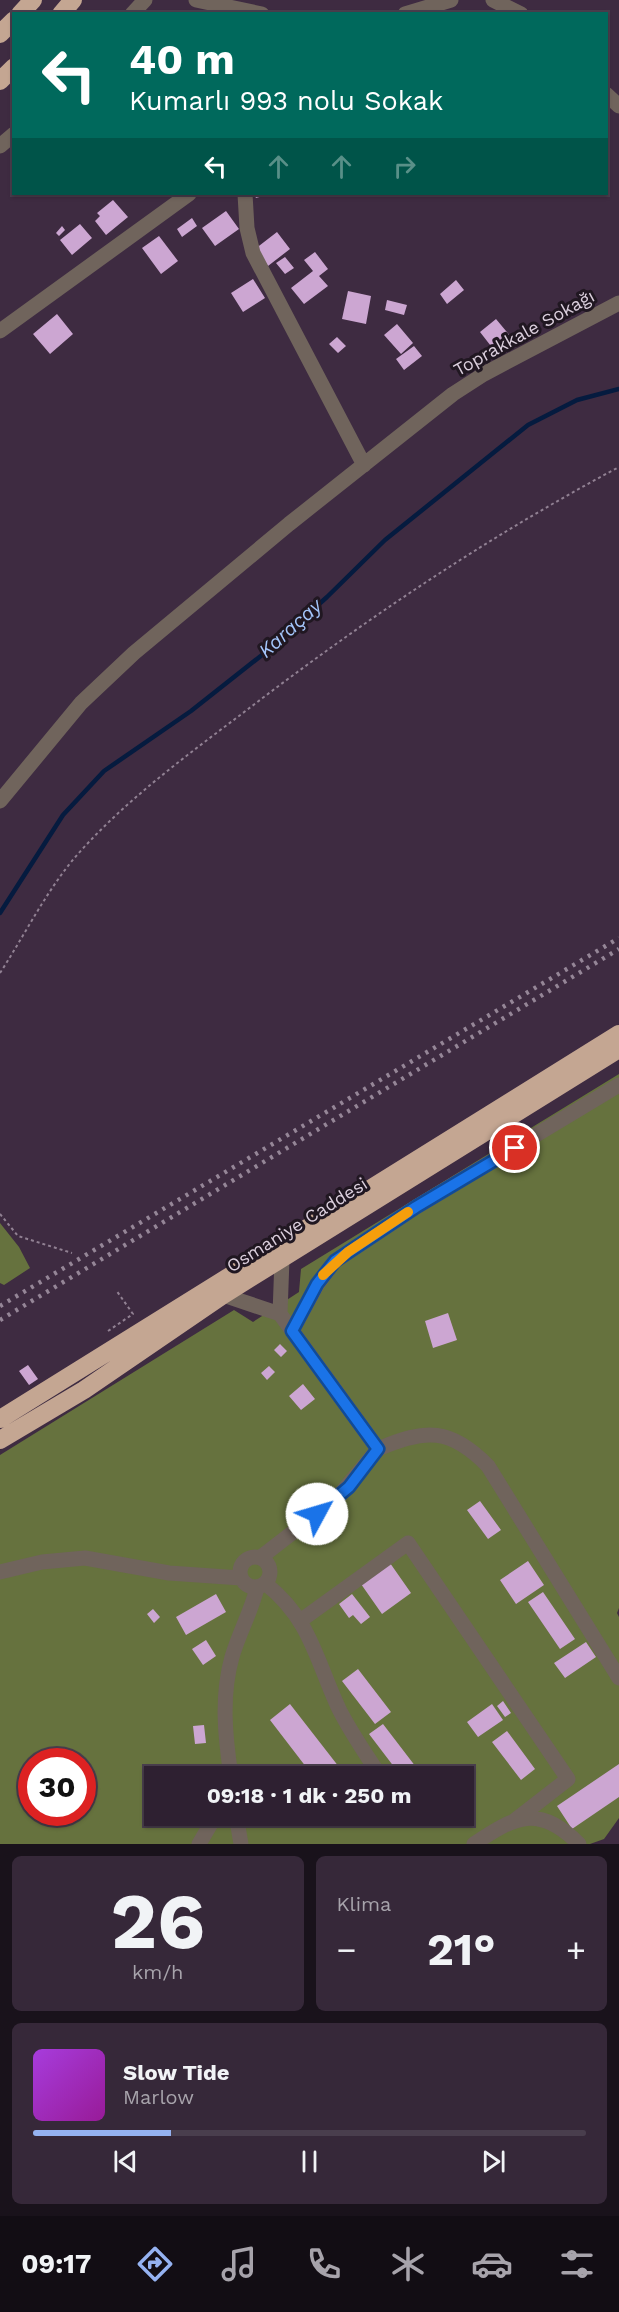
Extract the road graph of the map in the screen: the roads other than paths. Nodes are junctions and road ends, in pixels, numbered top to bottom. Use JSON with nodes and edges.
{"nodes":[{"id":1,"x":33,"y":0,"type":"edge"},
{"id":2,"x":73,"y":0,"type":"edge"},
{"id":3,"x":145,"y":0,"type":"edge"},
{"id":4,"x":196,"y":0,"type":"edge"},
{"id":5,"x":451,"y":0,"type":"edge"},
{"id":6,"x":493,"y":0,"type":"edge"},
{"id":7,"x":22,"y":12,"type":"edge"},
{"id":8,"x":63,"y":12,"type":"edge"},
{"id":9,"x":134,"y":12,"type":"edge"},
{"id":10,"x":253,"y":12,"type":"edge"},
{"id":11,"x":412,"y":12,"type":"edge"},
{"id":12,"x":517,"y":12,"type":"edge"},
{"id":13,"x":12,"y":22,"type":"edge"},
{"id":14,"x":0,"y":34,"type":"edge"},
{"id":15,"x":12,"y":69,"type":"edge"},
{"id":16,"x":0,"y":81,"type":"edge"},
{"id":17,"x":12,"y":136,"type":"edge"},
{"id":18,"x":0,"y":146,"type":"edge"},
{"id":19,"x":188,"y":195,"type":"edge"},
{"id":20,"x":245,"y":195,"type":"edge"},
{"id":21,"x":619,"y":303,"type":"edge"},
{"id":22,"x":0,"y":331,"type":"edge"},
{"id":23,"x":364,"y":465,"type":"junction"},
{"id":24,"x":0,"y":801,"type":"edge"},
{"id":25,"x":619,"y":1035,"type":"edge"},
{"id":26,"x":619,"y":1049,"type":"edge"},
{"id":27,"x":619,"y":1085,"type":"edge"},
{"id":28,"x":282,"y":1259,"type":"junction"},
{"id":29,"x":224,"y":1295,"type":"junction"},
{"id":30,"x":280,"y":1314,"type":"junction"},
{"id":31,"x":292,"y":1331,"type":"junction"},
{"id":32,"x":0,"y":1419,"type":"edge"},
{"id":33,"x":0,"y":1440,"type":"edge"},
{"id":34,"x":378,"y":1449,"type":"junction"},
{"id":35,"x":261,"y":1557,"type":"junction"},
{"id":36,"x":0,"y":1572,"type":"edge"},
{"id":37,"x":241,"y":1578,"type":"junction"},
{"id":38,"x":261,"y":1586,"type":"junction"},
{"id":39,"x":300,"y":1621,"type":"junction"},
{"id":40,"x":619,"y":1678,"type":"edge"},
{"id":41,"x":230,"y":1766,"type":"edge"},
{"id":42,"x":373,"y":1766,"type":"edge"},
{"id":43,"x":514,"y":1821,"type":"junction"},
{"id":44,"x":210,"y":1826,"type":"edge"},
{"id":45,"x":238,"y":1826,"type":"edge"},
{"id":46,"x":199,"y":1844,"type":"edge"},
{"id":47,"x":240,"y":1844,"type":"edge"},
{"id":48,"x":474,"y":1844,"type":"edge"},
{"id":49,"x":579,"y":1844,"type":"edge"}],
"edges":[{"from":1,"to":7,"type":"highway"},
{"from":2,"to":8,"type":"highway"},
{"from":3,"to":9,"type":"street"},
{"from":4,"to":10,"type":"street"},
{"from":5,"to":11,"type":"street"},
{"from":6,"to":12,"type":"street"},
{"from":13,"to":14,"type":"highway"},
{"from":15,"to":16,"type":"highway"},
{"from":17,"to":18,"type":"street"},
{"from":19,"to":22,"type":"street"},
{"from":20,"to":23,"type":"street"},
{"from":21,"to":23,"type":"street","name":"Toprakkale Sokağı"},
{"from":23,"to":24,"type":"street","name":"Toprakkale Sokağı"},
{"from":25,"to":32,"type":"highway"},
{"from":26,"to":28,"type":"highway","name":"Osmaniye Caddesi"},
{"from":27,"to":31,"type":"street"},
{"from":28,"to":29,"type":"highway","name":"Osmaniye Caddesi"},
{"from":28,"to":30,"type":"street"},
{"from":29,"to":30,"type":"street"},
{"from":29,"to":33,"type":"highway","name":"Osmaniye Caddesi"},
{"from":30,"to":31,"type":"street"},
{"from":31,"to":34,"type":"street"},
{"from":34,"to":35,"type":"street"},
{"from":34,"to":40,"type":"street"},
{"from":35,"to":37,"type":"street"},
{"from":35,"to":38,"type":"street"},
{"from":36,"to":37,"type":"street"},
{"from":37,"to":38,"type":"street"},
{"from":38,"to":39,"type":"street"},
{"from":38,"to":41,"type":"street"},
{"from":39,"to":42,"type":"street"},
{"from":39,"to":43,"type":"street"},
{"from":43,"to":48,"type":"street"},
{"from":43,"to":49,"type":"street"},
{"from":44,"to":46,"type":"street"},
{"from":45,"to":47,"type":"street"}]}
